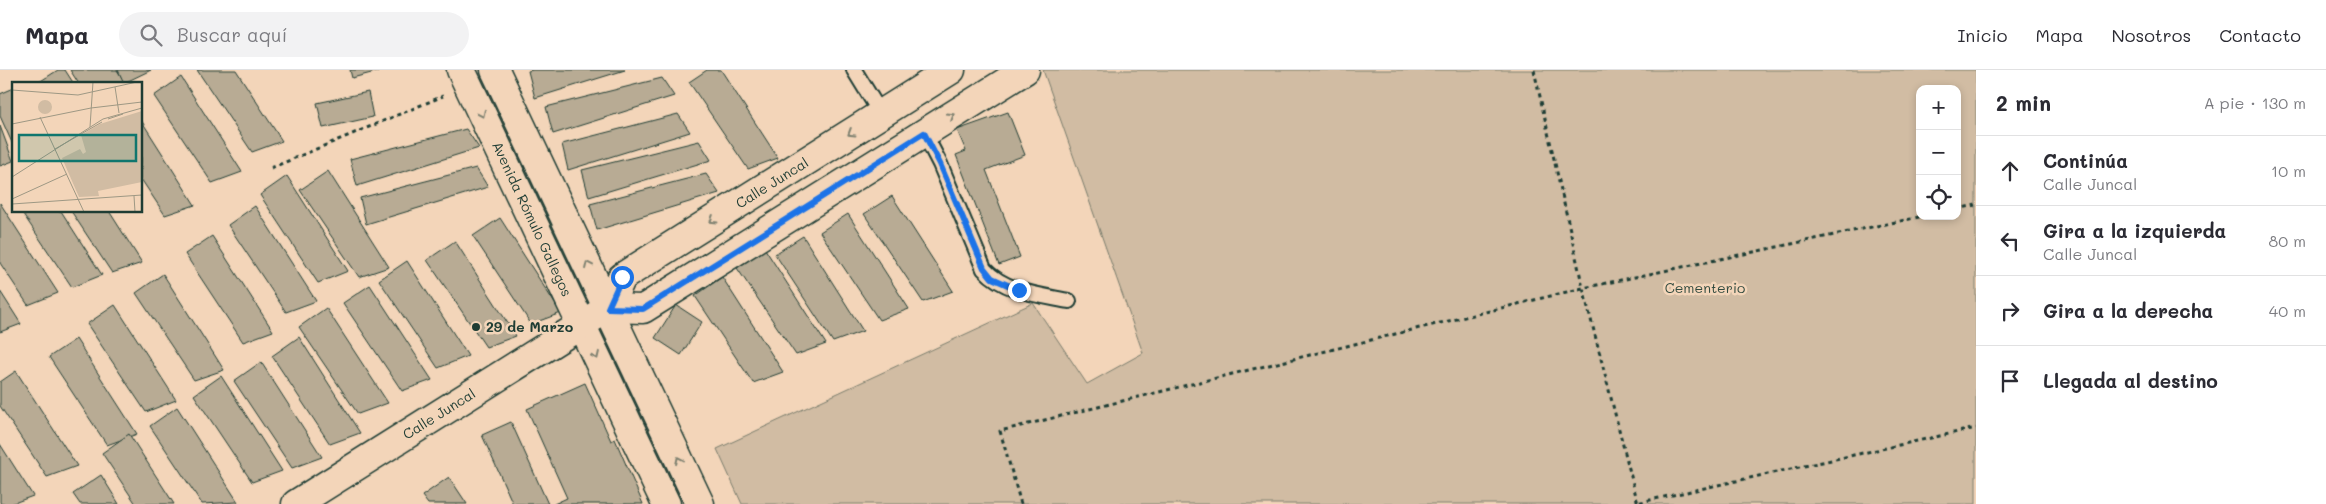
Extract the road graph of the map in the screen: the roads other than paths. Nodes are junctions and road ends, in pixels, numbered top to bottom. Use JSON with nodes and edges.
{"nodes":[{"id":1,"x":495,"y":70,"type":"edge"},
{"id":2,"x":854,"y":70,"type":"edge"},
{"id":3,"x":951,"y":70,"type":"edge"},
{"id":4,"x":1025,"y":70,"type":"edge"},
{"id":5,"x":465,"y":78,"type":"edge"},
{"id":6,"x":881,"y":114,"type":"junction"},
{"id":7,"x":924,"y":133,"type":"junction"},
{"id":8,"x":1069,"y":301,"type":"dead end"},
{"id":9,"x":608,"y":308,"type":"junction"},
{"id":10,"x":582,"y":324,"type":"junction"},
{"id":11,"x":296,"y":504,"type":"edge"},
{"id":12,"x":666,"y":504,"type":"edge"},
{"id":13,"x":700,"y":504,"type":"edge"}],
"edges":[{"from":9,"to":1,"type":"street","one_way":true},
{"from":2,"to":6,"type":"lane"},
{"from":3,"to":6,"type":"street","name":"Calle Juncal"},
{"from":7,"to":4,"type":"street","one_way":true},
{"from":5,"to":10,"type":"street","name":"Avenida Rómulo Gallegos","one_way":true},
{"from":6,"to":9,"type":"street","name":"Calle Juncal","one_way":true},
{"from":7,"to":8,"type":"lane"},
{"from":7,"to":9,"type":"street"},
{"from":9,"to":10,"type":"street","name":"Calle Juncal"},
{"from":13,"to":9,"type":"street","one_way":true},
{"from":10,"to":11,"type":"street","name":"Calle Juncal"},
{"from":10,"to":12,"type":"street","name":"Avenida Rómulo Gallegos","one_way":true}]}
